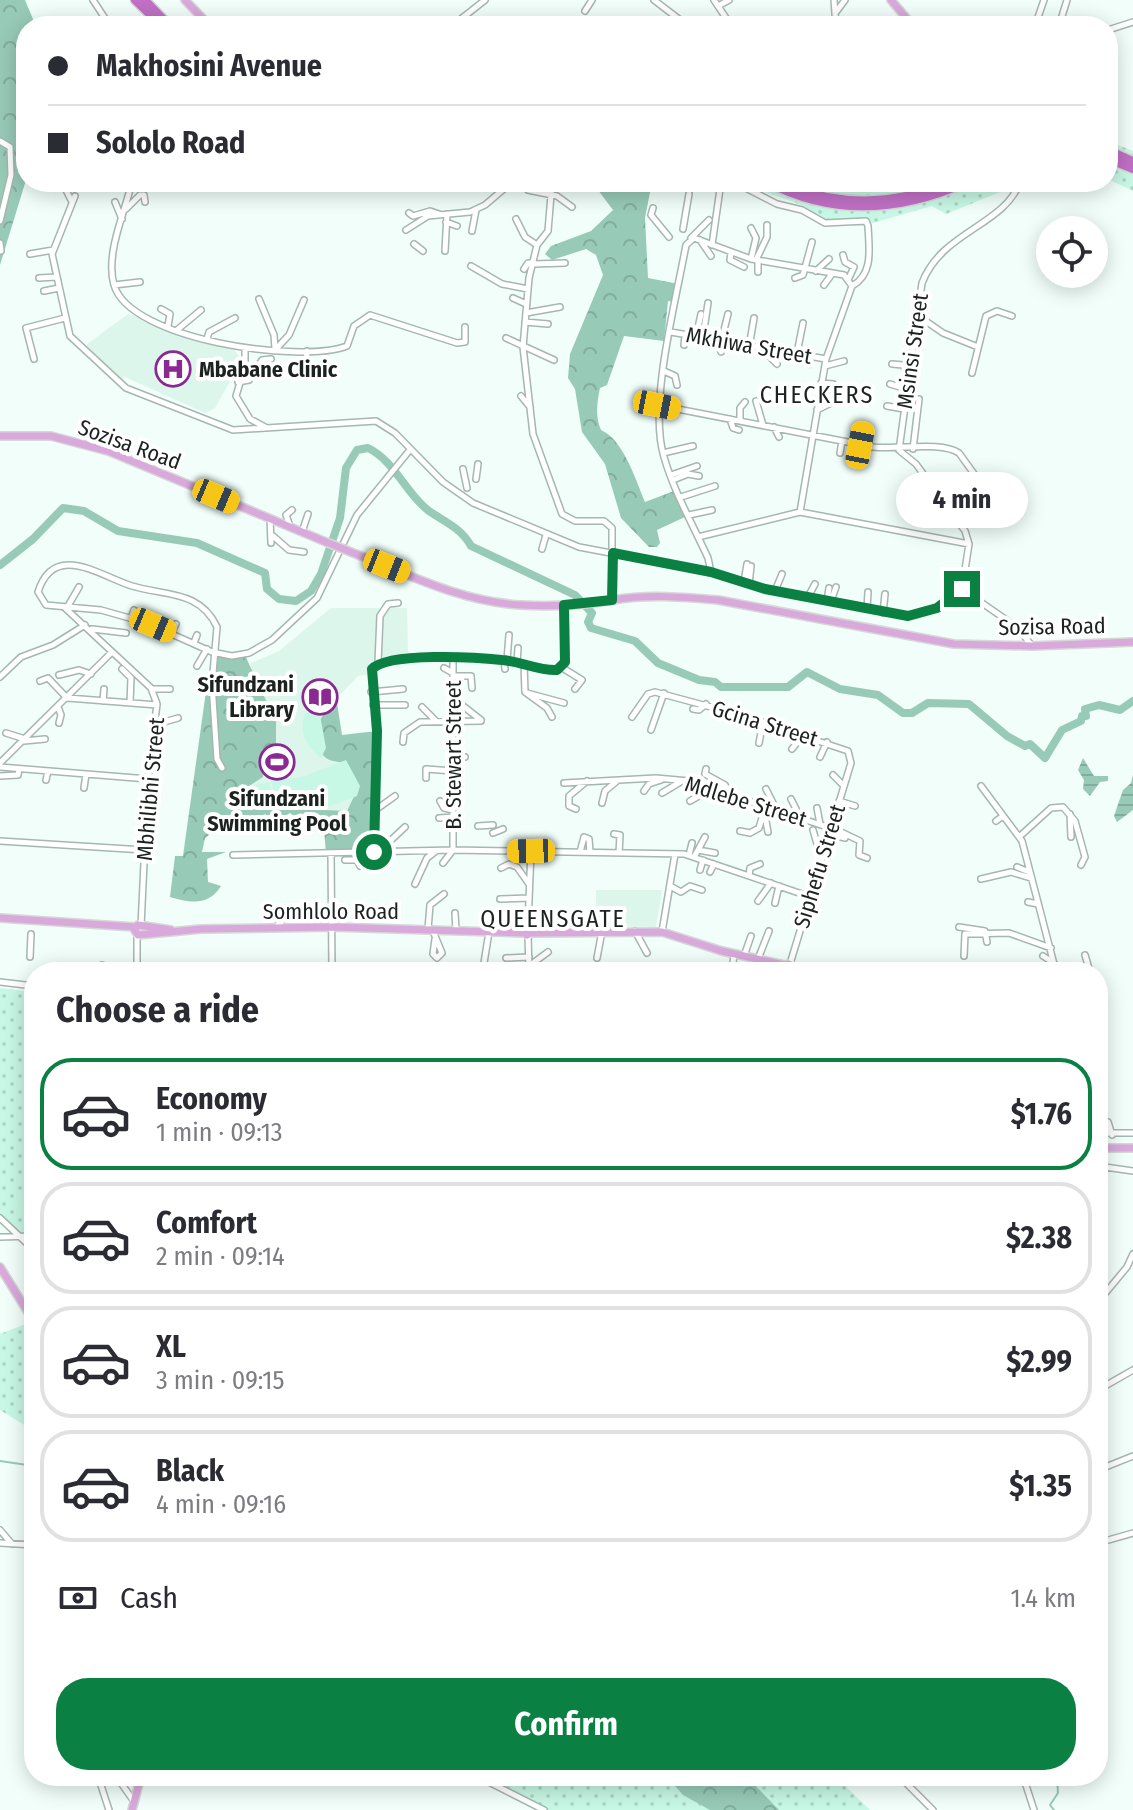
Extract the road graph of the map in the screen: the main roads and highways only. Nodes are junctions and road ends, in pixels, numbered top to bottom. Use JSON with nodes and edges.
{"nodes":[{"id":1,"x":135,"y":0,"type":"edge"},
{"id":2,"x":145,"y":0,"type":"edge"},
{"id":3,"x":185,"y":0,"type":"edge"},
{"id":4,"x":891,"y":0,"type":"edge"},
{"id":5,"x":152,"y":16,"type":"edge"},
{"id":6,"x":160,"y":16,"type":"edge"},
{"id":7,"x":200,"y":16,"type":"edge"},
{"id":8,"x":905,"y":16,"type":"edge"},
{"id":9,"x":791,"y":192,"type":"edge"},
{"id":10,"x":807,"y":192,"type":"edge"},
{"id":11,"x":921,"y":192,"type":"edge"},
{"id":12,"x":940,"y":192,"type":"edge"},
{"id":13,"x":0,"y":436,"type":"edge"},
{"id":14,"x":1133,"y":642,"type":"edge"},
{"id":15,"x":0,"y":918,"type":"edge"},
{"id":16,"x":764,"y":962,"type":"edge"},
{"id":17,"x":1108,"y":1148,"type":"edge"},
{"id":18,"x":1131,"y":1148,"type":"edge"},
{"id":19,"x":0,"y":1267,"type":"edge"},
{"id":20,"x":24,"y":1306,"type":"edge"},
{"id":21,"x":138,"y":1786,"type":"edge"},
{"id":22,"x":132,"y":1810,"type":"edge"}],
"edges":[{"from":1,"to":5,"type":"highway"},
{"from":2,"to":6,"type":"highway"},
{"from":3,"to":7,"type":"main road"},
{"from":4,"to":8,"type":"main road"},
{"from":9,"to":12,"type":"highway"},
{"from":10,"to":11,"type":"highway"},
{"from":13,"to":14,"type":"main road","name":"Sozisa Road","bridge":true},
{"from":15,"to":16,"type":"main road","name":"Somhlolo Road"},
{"from":17,"to":18,"type":"main road"},
{"from":19,"to":20,"type":"main road"},
{"from":21,"to":22,"type":"main road"}]}
